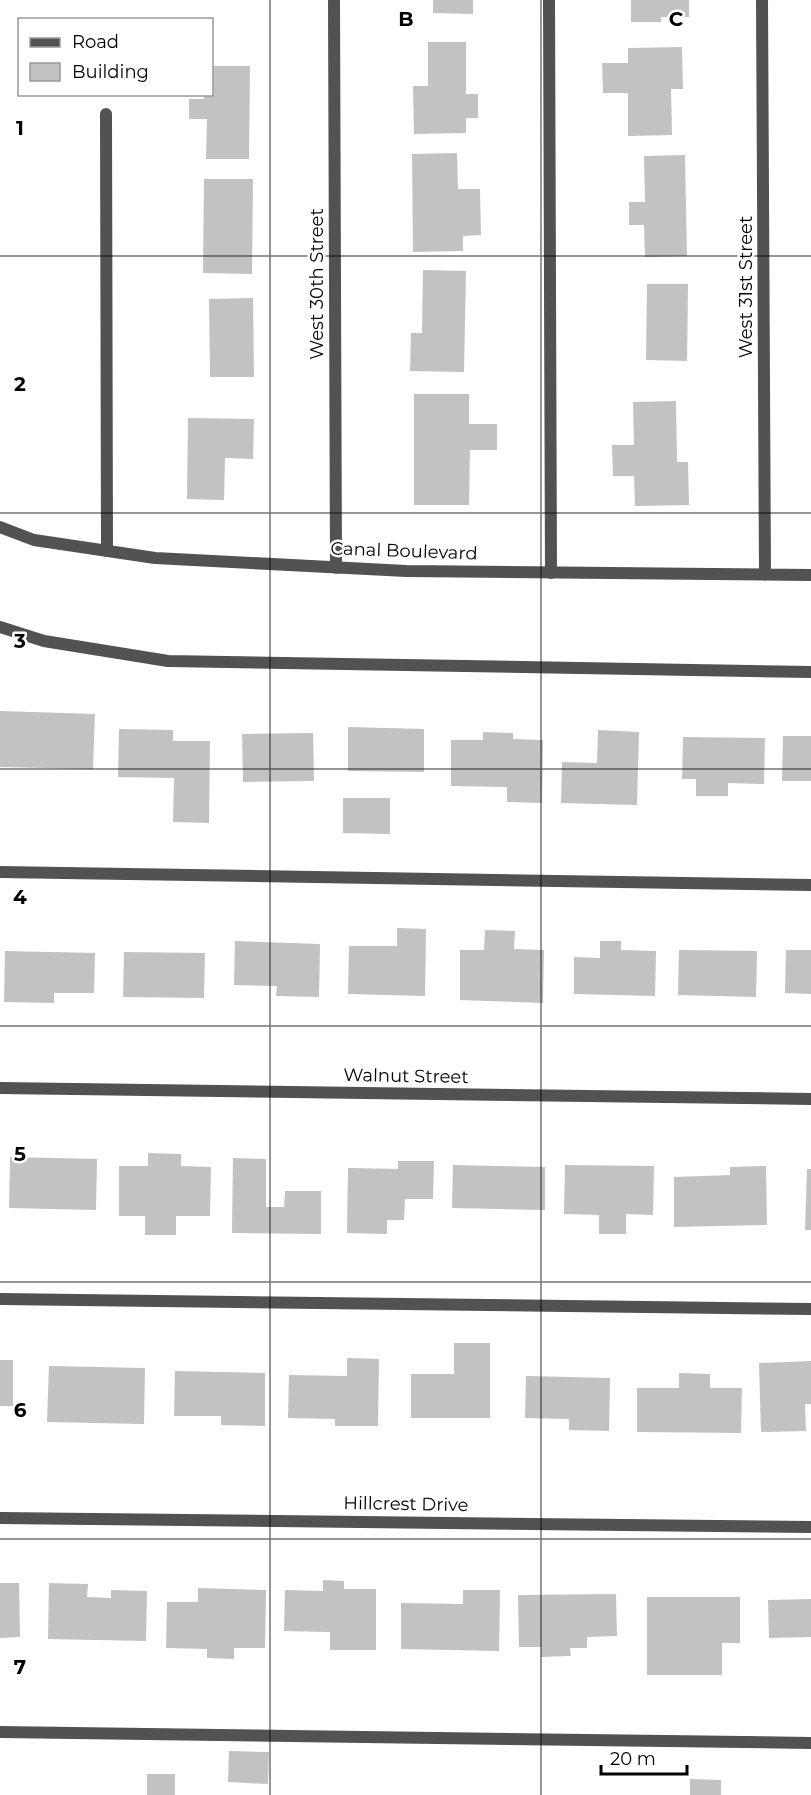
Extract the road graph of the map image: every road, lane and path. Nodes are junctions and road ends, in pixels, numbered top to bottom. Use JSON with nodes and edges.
{"nodes":[{"id":1,"x":334,"y":0,"type":"edge"},
{"id":2,"x":549,"y":0,"type":"edge"},
{"id":3,"x":762,"y":0,"type":"edge"},
{"id":4,"x":106,"y":114,"type":"dead end"},
{"id":5,"x":0,"y":527,"type":"edge"},
{"id":6,"x":107,"y":551,"type":"junction"},
{"id":7,"x":336,"y":568,"type":"junction"},
{"id":8,"x":551,"y":573,"type":"junction"},
{"id":9,"x":765,"y":575,"type":"junction"},
{"id":10,"x":811,"y":575,"type":"edge"},
{"id":11,"x":0,"y":627,"type":"edge"},
{"id":12,"x":811,"y":672,"type":"edge"},
{"id":13,"x":0,"y":872,"type":"edge"},
{"id":14,"x":811,"y":885,"type":"edge"},
{"id":15,"x":0,"y":1088,"type":"edge"},
{"id":16,"x":811,"y":1099,"type":"edge"},
{"id":17,"x":0,"y":1299,"type":"edge"},
{"id":18,"x":811,"y":1309,"type":"edge"},
{"id":19,"x":0,"y":1518,"type":"edge"},
{"id":20,"x":811,"y":1527,"type":"edge"},
{"id":21,"x":0,"y":1732,"type":"edge"},
{"id":22,"x":811,"y":1743,"type":"edge"}],
"edges":[{"from":1,"to":7,"type":"street","name":"West 30th Street"},
{"from":2,"to":8,"type":"street"},
{"from":3,"to":9,"type":"street","name":"West 31st Street"},
{"from":4,"to":6,"type":"street"},
{"from":5,"to":6,"type":"street","name":"Canal Boulevard"},
{"from":6,"to":7,"type":"street","name":"Canal Boulevard"},
{"from":7,"to":8,"type":"street","name":"Canal Boulevard"},
{"from":8,"to":9,"type":"street","name":"Canal Boulevard"},
{"from":9,"to":10,"type":"street","name":"Canal Boulevard"},
{"from":11,"to":12,"type":"street"},
{"from":13,"to":14,"type":"street"},
{"from":15,"to":16,"type":"street","name":"Walnut Street"},
{"from":17,"to":18,"type":"street"},
{"from":19,"to":20,"type":"street","name":"Hillcrest Drive"},
{"from":21,"to":22,"type":"street"}]}
